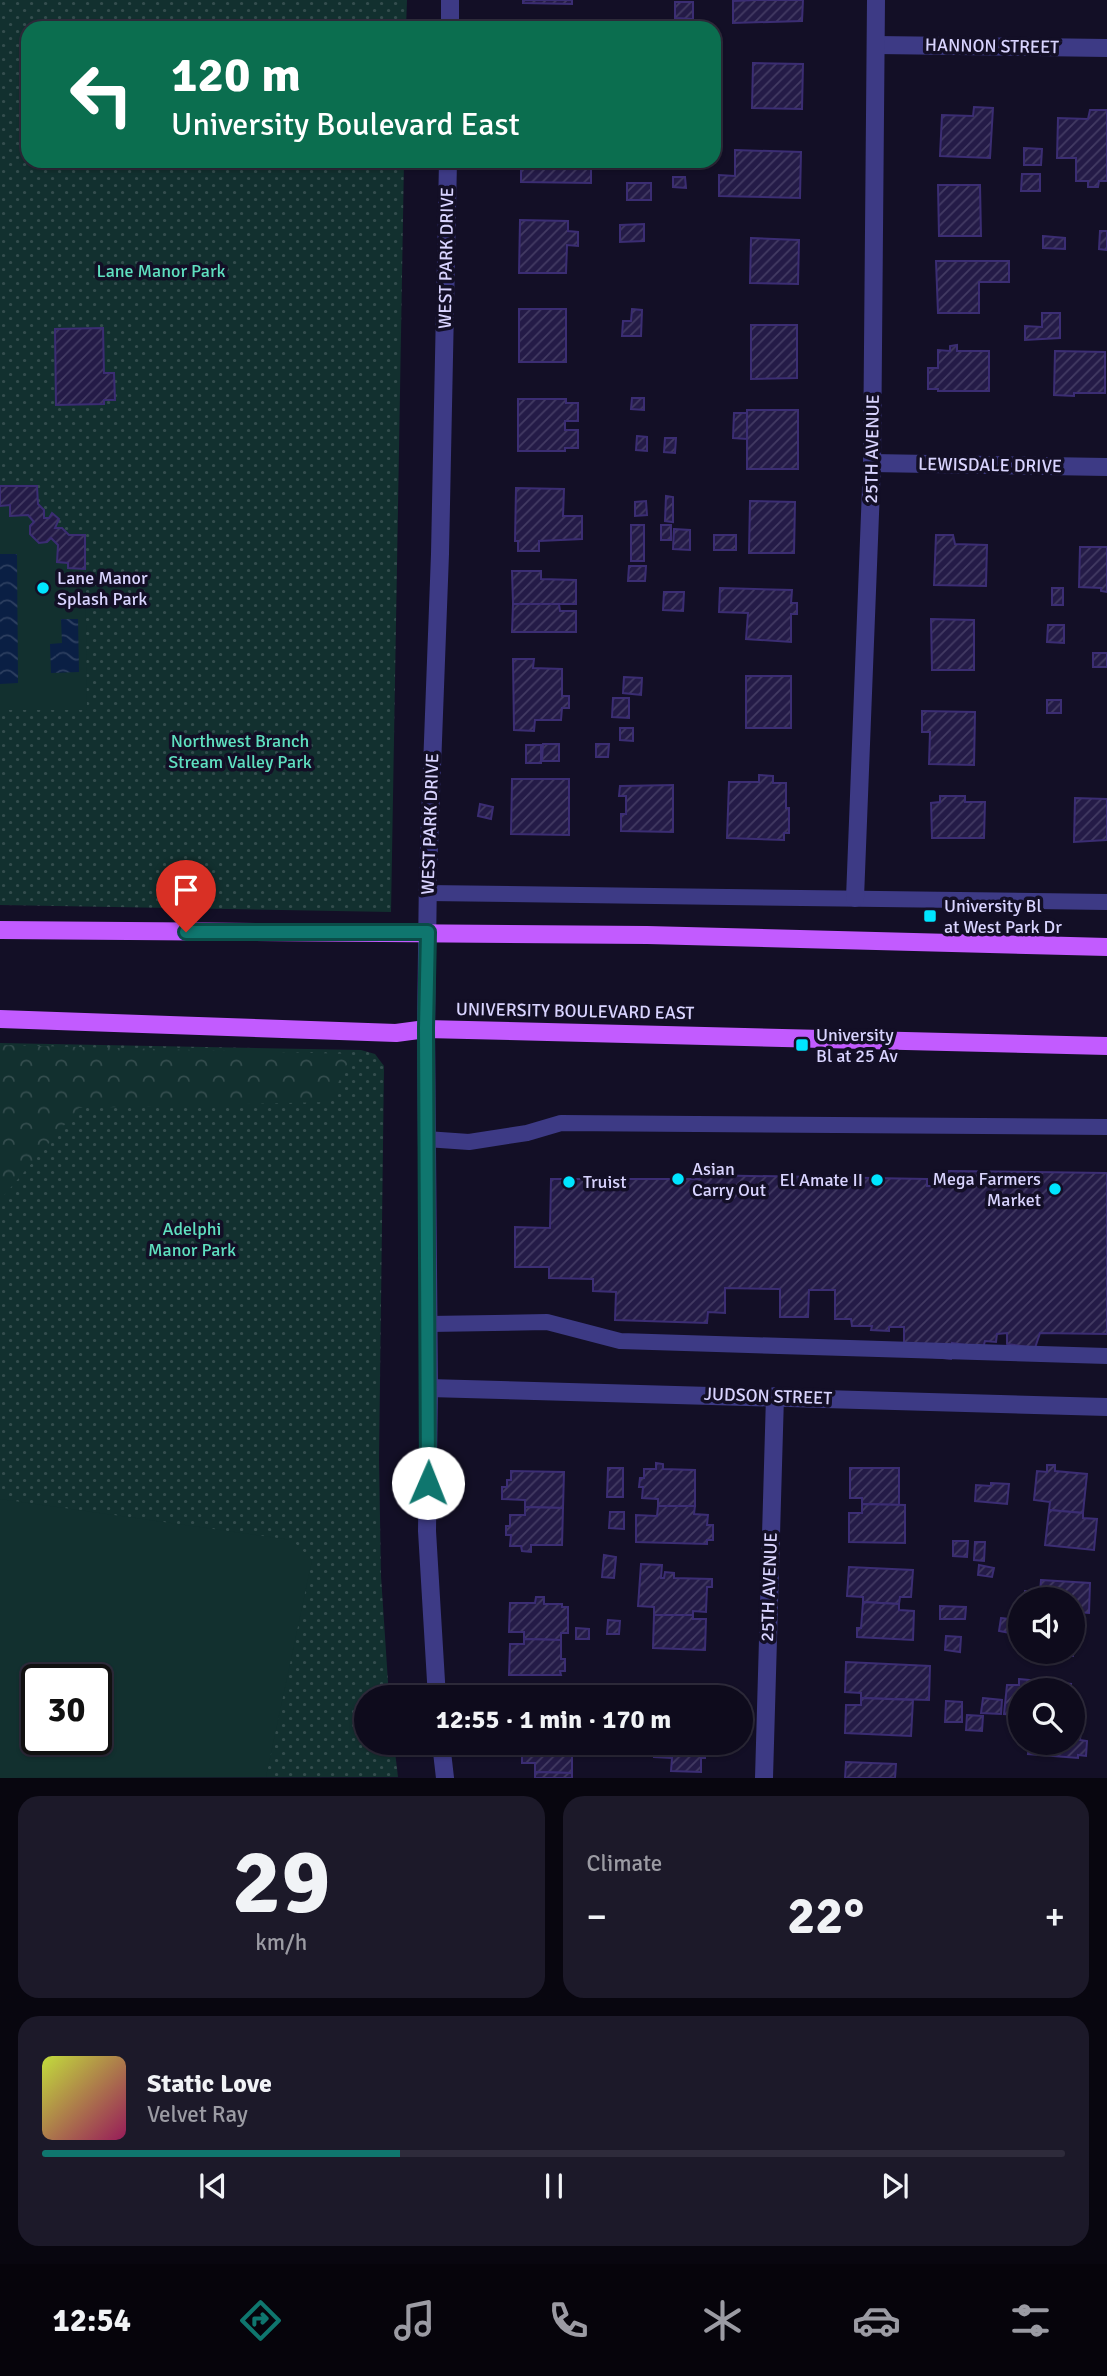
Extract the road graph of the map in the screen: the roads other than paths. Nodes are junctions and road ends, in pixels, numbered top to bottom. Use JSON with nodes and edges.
{"nodes":[{"id":1,"x":450,"y":0,"type":"edge"},
{"id":2,"x":876,"y":0,"type":"edge"},
{"id":3,"x":450,"y":21,"type":"edge"},
{"id":4,"x":876,"y":45,"type":"junction"},
{"id":5,"x":1107,"y":48,"type":"edge"},
{"id":6,"x":448,"y":168,"type":"edge"},
{"id":7,"x":872,"y":463,"type":"junction"},
{"id":8,"x":1107,"y":467,"type":"edge"},
{"id":9,"x":427,"y":893,"type":"junction"},
{"id":10,"x":855,"y":898,"type":"junction"},
{"id":11,"x":1107,"y":902,"type":"edge"},
{"id":12,"x":0,"y":930,"type":"edge"},
{"id":13,"x":428,"y":932,"type":"junction"},
{"id":14,"x":1107,"y":947,"type":"edge"},
{"id":15,"x":0,"y":1019,"type":"edge"},
{"id":16,"x":426,"y":1028,"type":"junction"},
{"id":17,"x":1107,"y":1046,"type":"edge"},
{"id":18,"x":1107,"y":1127,"type":"edge"},
{"id":19,"x":426,"y":1139,"type":"junction"},
{"id":20,"x":429,"y":1324,"type":"junction"},
{"id":21,"x":1107,"y":1356,"type":"edge"},
{"id":22,"x":429,"y":1388,"type":"junction"},
{"id":23,"x":775,"y":1396,"type":"junction"},
{"id":24,"x":1107,"y":1407,"type":"edge"},
{"id":25,"x":436,"y":1685,"type":"edge"},
{"id":26,"x":442,"y":1755,"type":"edge"},
{"id":27,"x":445,"y":1777,"type":"edge"},
{"id":28,"x":764,"y":1777,"type":"edge"}],
"edges":[{"from":1,"to":3,"type":"street"},
{"from":2,"to":4,"type":"street","name":"25TH AVENUE"},
{"from":4,"to":5,"type":"street","name":"HANNON STREET"},
{"from":4,"to":7,"type":"street","name":"25TH AVENUE"},
{"from":6,"to":9,"type":"street","name":"WEST PARK DRIVE"},
{"from":7,"to":8,"type":"street","name":"LEWISDALE DRIVE"},
{"from":7,"to":10,"type":"street","name":"25TH AVENUE"},
{"from":9,"to":10,"type":"lane"},
{"from":9,"to":13,"type":"street","name":"WEST PARK DRIVE"},
{"from":10,"to":11,"type":"lane"},
{"from":12,"to":13,"type":"main road"},
{"from":13,"to":14,"type":"main road"},
{"from":13,"to":16,"type":"street","name":"WEST PARK DRIVE"},
{"from":15,"to":16,"type":"main road","name":"UNIVERSITY BOULEVARD EAST"},
{"from":16,"to":17,"type":"main road","name":"UNIVERSITY BOULEVARD EAST"},
{"from":16,"to":19,"type":"street","name":"WEST PARK DRIVE"},
{"from":18,"to":19,"type":"lane"},
{"from":19,"to":20,"type":"street","name":"WEST PARK DRIVE"},
{"from":20,"to":21,"type":"lane"},
{"from":20,"to":22,"type":"street","name":"WEST PARK DRIVE"},
{"from":22,"to":23,"type":"street","name":"JUDSON STREET"},
{"from":22,"to":25,"type":"street","name":"WEST PARK DRIVE"},
{"from":23,"to":24,"type":"street","name":"JUDSON STREET"},
{"from":23,"to":28,"type":"street","name":"25TH AVENUE"},
{"from":26,"to":27,"type":"street"}]}
